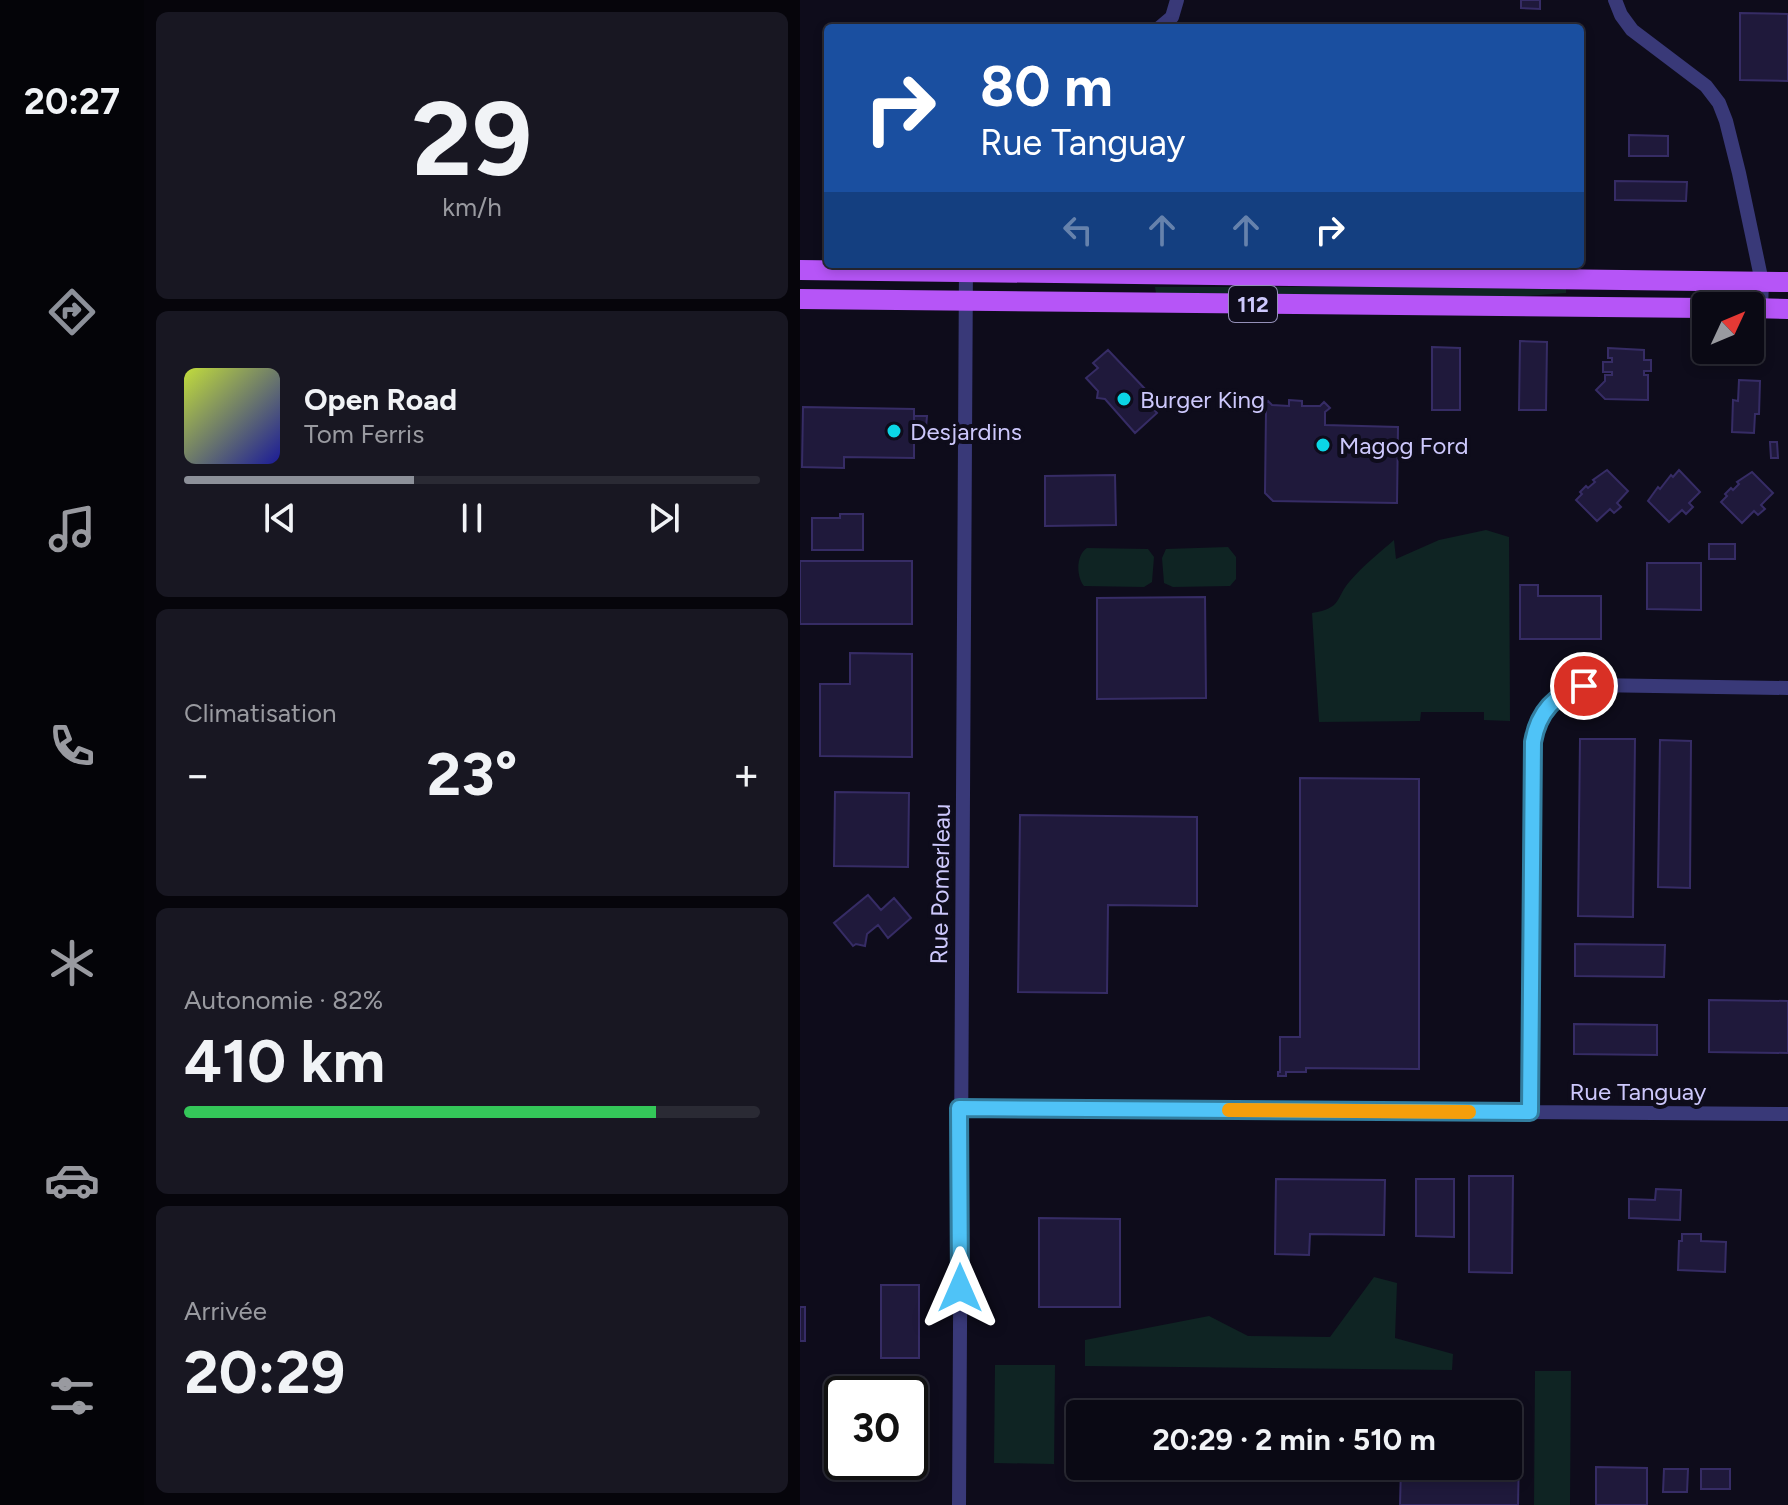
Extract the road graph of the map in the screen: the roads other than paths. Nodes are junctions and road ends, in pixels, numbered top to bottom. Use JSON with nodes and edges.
{"nodes":[{"id":1,"x":1177,"y":0,"type":"edge"},
{"id":2,"x":1615,"y":0,"type":"edge"},
{"id":3,"x":1164,"y":24,"type":"edge"},
{"id":4,"x":966,"y":268,"type":"edge"},
{"id":5,"x":800,"y":270,"type":"edge"},
{"id":6,"x":1762,"y":282,"type":"junction"},
{"id":7,"x":1788,"y":282,"type":"edge"},
{"id":8,"x":1760,"y":292,"type":"edge"},
{"id":9,"x":800,"y":299,"type":"edge"},
{"id":10,"x":965,"y":301,"type":"junction"},
{"id":11,"x":1692,"y":308,"type":"edge"},
{"id":12,"x":1764,"y":308,"type":"edge"},
{"id":13,"x":1788,"y":309,"type":"edge"},
{"id":14,"x":1788,"y":688,"type":"edge"},
{"id":15,"x":959,"y":1108,"type":"junction"},
{"id":16,"x":1530,"y":1112,"type":"junction"},
{"id":17,"x":1788,"y":1114,"type":"edge"},
{"id":18,"x":959,"y":1505,"type":"edge"}],
"edges":[{"from":1,"to":3,"type":"street"},
{"from":2,"to":6,"type":"street"},
{"from":4,"to":5,"type":"main road","number":"112"},
{"from":4,"to":6,"type":"main road","number":"112"},
{"from":4,"to":10,"type":"street","name":"Rue Pomerleau"},
{"from":6,"to":7,"type":"main road","number":"112"},
{"from":6,"to":8,"type":"street"},
{"from":9,"to":10,"type":"main road","number":"112"},
{"from":10,"to":11,"type":"main road","number":"112"},
{"from":10,"to":15,"type":"street","name":"Rue Pomerleau"},
{"from":12,"to":13,"type":"main road"},
{"from":14,"to":16,"type":"street"},
{"from":15,"to":16,"type":"street","name":"Rue Tanguay"},
{"from":15,"to":18,"type":"street","name":"Rue Pomerleau"},
{"from":16,"to":17,"type":"street","name":"Rue Tanguay"}]}
